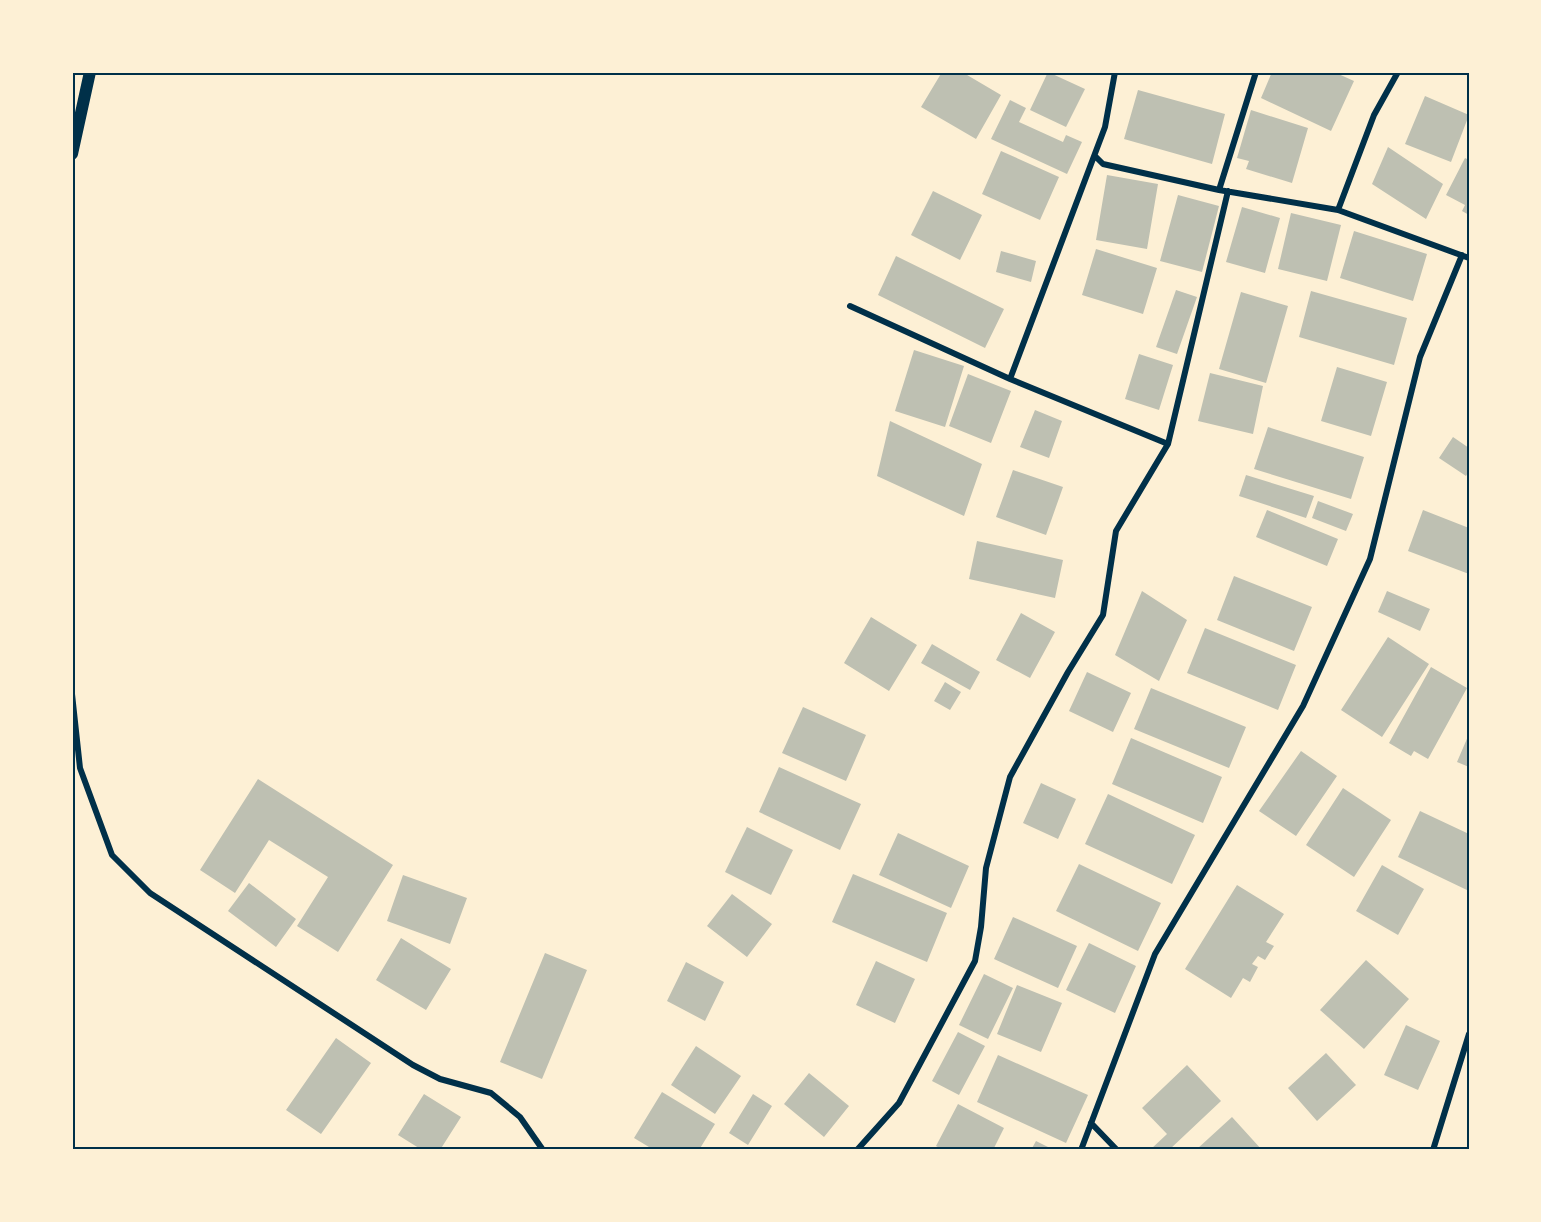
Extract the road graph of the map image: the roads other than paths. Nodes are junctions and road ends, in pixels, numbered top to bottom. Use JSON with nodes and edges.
{"nodes":[{"id":1,"x":90,"y":72,"type":"edge"},
{"id":2,"x":1114,"y":72,"type":"edge"},
{"id":3,"x":1256,"y":72,"type":"edge"},
{"id":4,"x":1398,"y":72,"type":"edge"},
{"id":5,"x":72,"y":154,"type":"edge"},
{"id":6,"x":1095,"y":156,"type":"junction"},
{"id":7,"x":1219,"y":190,"type":"junction"},
{"id":8,"x":1228,"y":191,"type":"junction"},
{"id":9,"x":1338,"y":210,"type":"junction"},
{"id":10,"x":1465,"y":256,"type":"edge"},
{"id":11,"x":850,"y":306,"type":"dead end"},
{"id":12,"x":1010,"y":379,"type":"junction"},
{"id":13,"x":1168,"y":444,"type":"junction"},
{"id":14,"x":72,"y":694,"type":"edge"},
{"id":15,"x":1469,"y":1034,"type":"edge"},
{"id":16,"x":1092,"y":1123,"type":"junction"},
{"id":17,"x":543,"y":1150,"type":"edge"},
{"id":18,"x":857,"y":1150,"type":"edge"},
{"id":19,"x":1081,"y":1150,"type":"edge"},
{"id":20,"x":1117,"y":1150,"type":"edge"},
{"id":21,"x":1433,"y":1150,"type":"edge"}],
"edges":[{"from":1,"to":5,"type":"main road"},
{"from":2,"to":6,"type":"street"},
{"from":3,"to":7,"type":"street"},
{"from":4,"to":9,"type":"street"},
{"from":6,"to":7,"type":"street"},
{"from":6,"to":12,"type":"street"},
{"from":7,"to":8,"type":"street"},
{"from":8,"to":9,"type":"street"},
{"from":8,"to":13,"type":"street"},
{"from":9,"to":10,"type":"street"},
{"from":10,"to":16,"type":"street"},
{"from":11,"to":12,"type":"street"},
{"from":12,"to":13,"type":"street"},
{"from":13,"to":18,"type":"street"},
{"from":14,"to":17,"type":"street"},
{"from":15,"to":21,"type":"street"},
{"from":16,"to":19,"type":"street"},
{"from":16,"to":20,"type":"street"}]}
